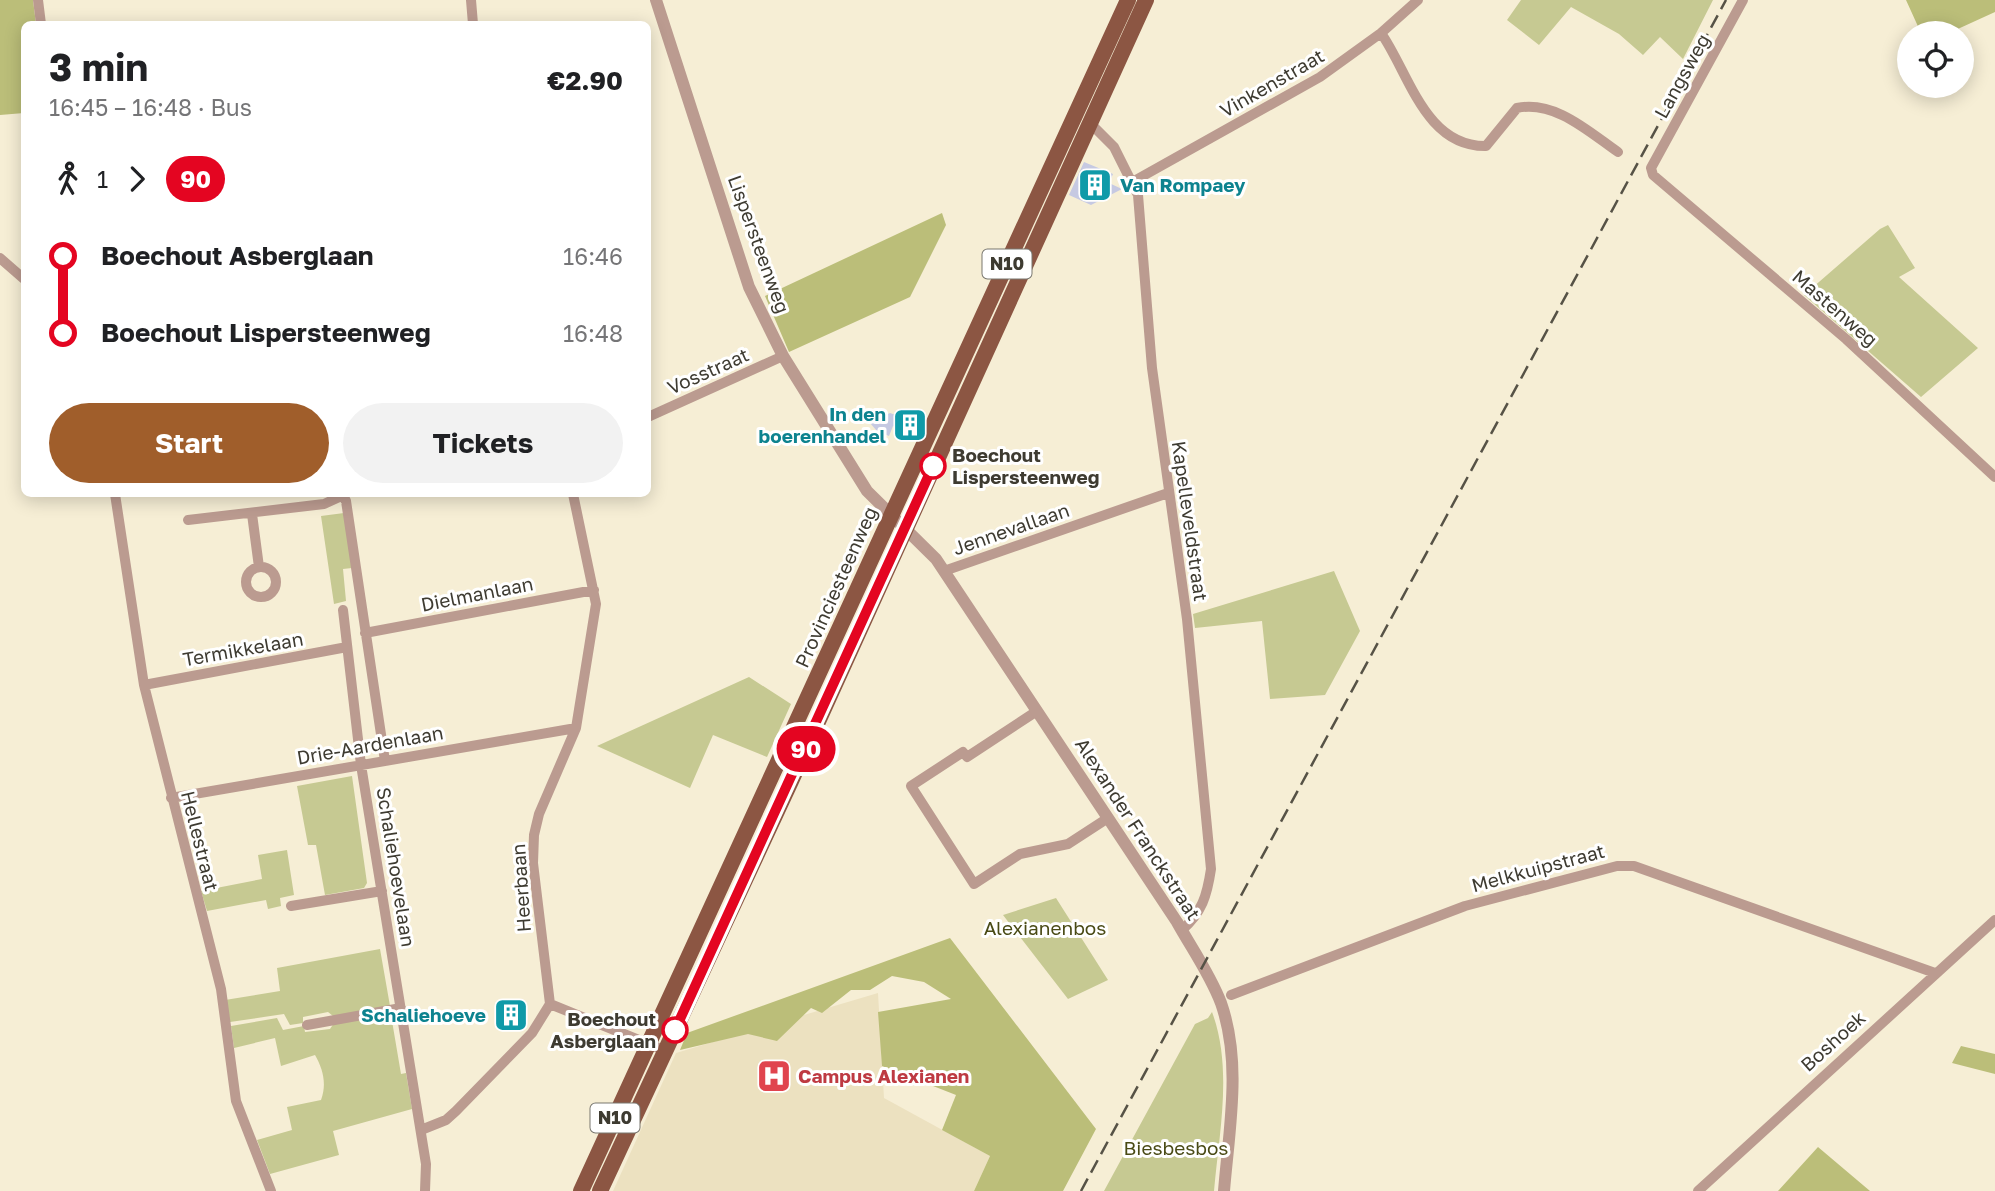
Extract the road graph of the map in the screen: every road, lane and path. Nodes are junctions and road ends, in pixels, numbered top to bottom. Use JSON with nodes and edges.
{"nodes":[{"id":1,"x":37,"y":0,"type":"edge"},
{"id":2,"x":471,"y":0,"type":"edge"},
{"id":3,"x":656,"y":0,"type":"edge"},
{"id":4,"x":1128,"y":0,"type":"edge"},
{"id":5,"x":1146,"y":0,"type":"edge"},
{"id":6,"x":1418,"y":0,"type":"edge"},
{"id":7,"x":1743,"y":0,"type":"edge"},
{"id":8,"x":40,"y":21,"type":"edge"},
{"id":9,"x":473,"y":21,"type":"edge"},
{"id":10,"x":1381,"y":33,"type":"junction"},
{"id":11,"x":1087,"y":89,"type":"junction"},
{"id":12,"x":1097,"y":107,"type":"junction"},
{"id":13,"x":1088,"y":126,"type":"junction"},
{"id":14,"x":1618,"y":152,"type":"dead end"},
{"id":15,"x":1651,"y":168,"type":"joint"},
{"id":16,"x":1134,"y":181,"type":"junction"},
{"id":17,"x":0,"y":258,"type":"edge"},
{"id":18,"x":21,"y":276,"type":"edge"},
{"id":19,"x":783,"y":356,"type":"junction"},
{"id":20,"x":651,"y":416,"type":"edge"},
{"id":21,"x":1995,"y":477,"type":"edge"},
{"id":22,"x":1168,"y":493,"type":"junction"},
{"id":23,"x":115,"y":497,"type":"edge"},
{"id":24,"x":337,"y":497,"type":"edge"},
{"id":25,"x":344,"y":497,"type":"edge"},
{"id":26,"x":574,"y":497,"type":"edge"},
{"id":27,"x":252,"y":514,"type":"junction"},
{"id":28,"x":891,"y":515,"type":"junction"},
{"id":29,"x":188,"y":520,"type":"dead end"},
{"id":30,"x":905,"y":528,"type":"junction"},
{"id":31,"x":259,"y":567,"type":"dead end"},
{"id":32,"x":944,"y":571,"type":"junction"},
{"id":33,"x":594,"y":590,"type":"junction"},
{"id":34,"x":343,"y":610,"type":"dead end"},
{"id":35,"x":365,"y":633,"type":"junction"},
{"id":36,"x":347,"y":647,"type":"junction"},
{"id":37,"x":144,"y":685,"type":"junction"},
{"id":38,"x":1037,"y":711,"type":"junction"},
{"id":39,"x":576,"y":728,"type":"junction"},
{"id":40,"x":385,"y":761,"type":"junction"},
{"id":41,"x":361,"y":765,"type":"junction"},
{"id":42,"x":171,"y":798,"type":"junction"},
{"id":43,"x":1108,"y":818,"type":"junction"},
{"id":44,"x":382,"y":891,"type":"junction"},
{"id":45,"x":291,"y":906,"type":"dead end"},
{"id":46,"x":1995,"y":920,"type":"edge"},
{"id":47,"x":1182,"y":930,"type":"junction"},
{"id":48,"x":1935,"y":974,"type":"junction"},
{"id":49,"x":1230,"y":995,"type":"dead end"},
{"id":50,"x":550,"y":1004,"type":"junction"},
{"id":51,"x":401,"y":1008,"type":"junction"},
{"id":52,"x":307,"y":1024,"type":"dead end"},
{"id":53,"x":647,"y":1045,"type":"junction"},
{"id":54,"x":666,"y":1051,"type":"junction"},
{"id":55,"x":421,"y":1130,"type":"junction"},
{"id":56,"x":271,"y":1191,"type":"edge"},
{"id":57,"x":425,"y":1191,"type":"edge"},
{"id":58,"x":581,"y":1191,"type":"edge"},
{"id":59,"x":600,"y":1191,"type":"edge"},
{"id":60,"x":1224,"y":1191,"type":"edge"},
{"id":61,"x":1698,"y":1191,"type":"edge"}],
"edges":[{"from":1,"to":8,"type":"street"},
{"from":2,"to":9,"type":"street"},
{"from":3,"to":19,"type":"street","name":"Lispersteenweg"},
{"from":4,"to":11,"type":"main road","name":"Provinciesteenweg","number":"N10"},
{"from":5,"to":12,"type":"main road","name":"Provinciesteenweg","number":"N10"},
{"from":6,"to":10,"type":"street","name":"Vinkenstraat"},
{"from":7,"to":15,"type":"street","name":"Langsweg"},
{"from":10,"to":14,"type":"street"},
{"from":10,"to":16,"type":"street","name":"Vinkenstraat"},
{"from":11,"to":12,"type":"main road"},
{"from":11,"to":28,"type":"main road","name":"Provinciesteenweg","number":"N10"},
{"from":12,"to":13,"type":"main road","name":"Provinciesteenweg","number":"N10"},
{"from":13,"to":16,"type":"street","name":"Kapelleveldstraat"},
{"from":13,"to":30,"type":"main road","name":"Provinciesteenweg","number":"N10"},
{"from":15,"to":21,"type":"street","name":"Mastenweg"},
{"from":16,"to":22,"type":"street","name":"Kapelleveldstraat"},
{"from":17,"to":18,"type":"street"},
{"from":19,"to":20,"type":"street","name":"Vosstraat"},
{"from":19,"to":28,"type":"street","name":"Lispersteenweg"},
{"from":22,"to":32,"type":"street","name":"Jennevallaan"},
{"from":22,"to":47,"type":"street","name":"Kapelleveldstraat"},
{"from":23,"to":37,"type":"street","name":"Hellestraat"},
{"from":24,"to":27,"type":"street"},
{"from":25,"to":35,"type":"street","name":"Schaliehoevelaan"},
{"from":26,"to":33,"type":"street","name":"Heerbaan"},
{"from":27,"to":29,"type":"street"},
{"from":27,"to":31,"type":"street"},
{"from":28,"to":30,"type":"street","name":"Lispersteenweg"},
{"from":28,"to":53,"type":"main road","name":"Provinciesteenweg","number":"N10"},
{"from":30,"to":32,"type":"street","name":"Alexander Franckstraat"},
{"from":30,"to":54,"type":"main road","name":"Provinciesteenweg","number":"N10"},
{"from":32,"to":38,"type":"street","name":"Alexander Franckstraat"},
{"from":33,"to":35,"type":"street","name":"Dielmanlaan"},
{"from":33,"to":39,"type":"street","name":"Heerbaan"},
{"from":34,"to":36,"type":"street","name":"Schaliehoevelaan"},
{"from":35,"to":40,"type":"street","name":"Schaliehoevelaan"},
{"from":36,"to":37,"type":"street","name":"Termikkelaan"},
{"from":36,"to":41,"type":"street","name":"Schaliehoevelaan"},
{"from":37,"to":42,"type":"street","name":"Hellestraat"},
{"from":38,"to":43,"type":"street","name":"Alexander Franckstraat"},
{"from":38,"to":43,"type":"street"},
{"from":39,"to":40,"type":"street","name":"Drie-Aardenlaan"},
{"from":39,"to":50,"type":"street","name":"Heerbaan"},
{"from":40,"to":41,"type":"street","name":"Drie-Aardenlaan"},
{"from":41,"to":42,"type":"street","name":"Drie-Aardenlaan"},
{"from":41,"to":44,"type":"street","name":"Schaliehoevelaan"},
{"from":42,"to":56,"type":"street","name":"Hellestraat"},
{"from":43,"to":47,"type":"street","name":"Alexander Franckstraat"},
{"from":44,"to":45,"type":"street"},
{"from":44,"to":51,"type":"street","name":"Schaliehoevelaan"},
{"from":46,"to":48,"type":"street","name":"Boshoek"},
{"from":47,"to":60,"type":"street","name":"Alexander Franckstraat"},
{"from":48,"to":49,"type":"street","name":"Melkkuipstraat"},
{"from":48,"to":61,"type":"street","name":"Boshoek"},
{"from":50,"to":53,"type":"street"},
{"from":50,"to":55,"type":"street"},
{"from":51,"to":52,"type":"street"},
{"from":51,"to":55,"type":"street","name":"Schaliehoevelaan"},
{"from":53,"to":54,"type":"street"},
{"from":53,"to":58,"type":"main road","name":"Provinciesteenweg","number":"N10"},
{"from":54,"to":59,"type":"main road","name":"Provinciesteenweg","number":"N10"},
{"from":55,"to":57,"type":"street"}]}
